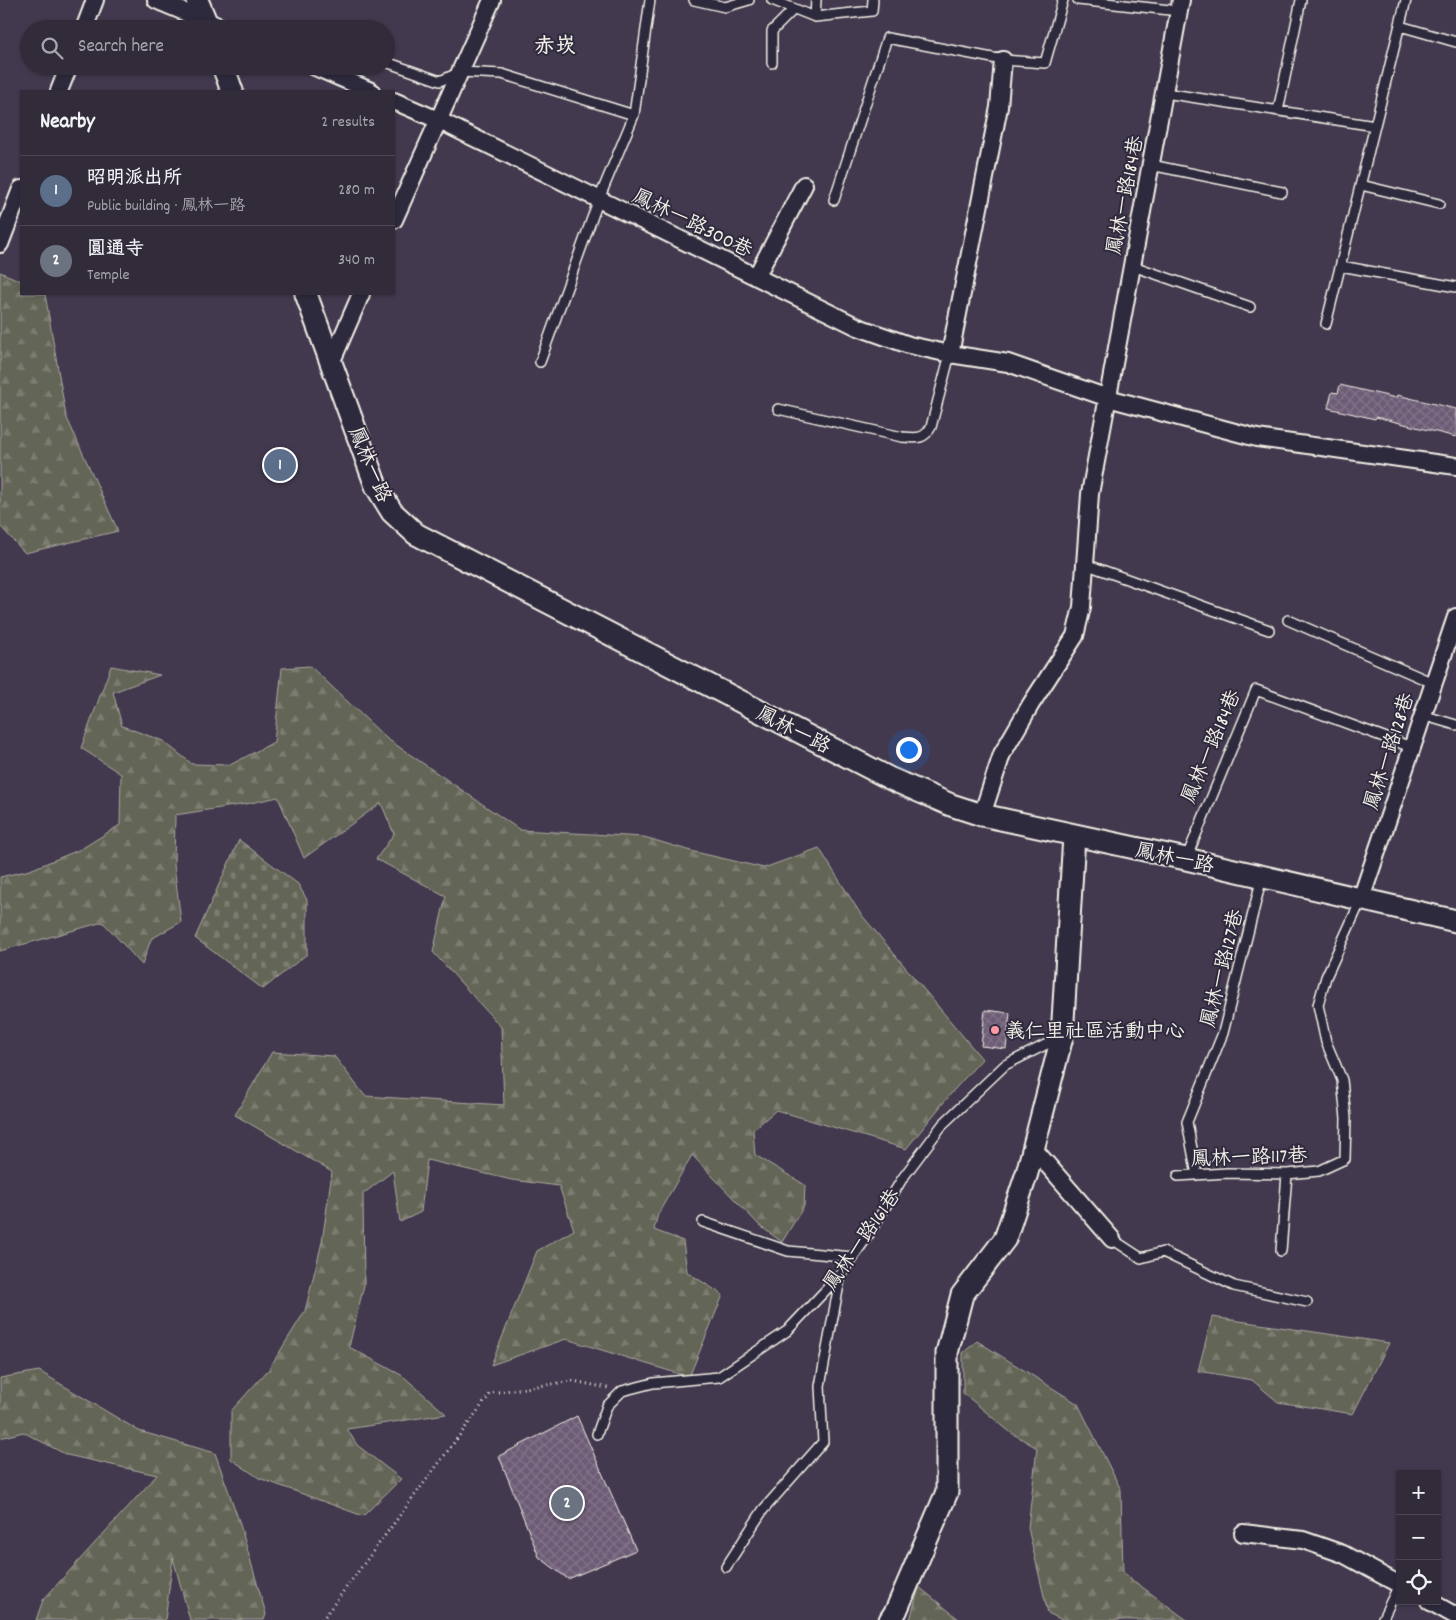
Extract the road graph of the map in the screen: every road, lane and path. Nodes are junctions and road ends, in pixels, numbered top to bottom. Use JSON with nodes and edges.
{"nodes":[{"id":1,"x":95,"y":0,"type":"edge"},
{"id":2,"x":156,"y":0,"type":"edge"},
{"id":3,"x":197,"y":0,"type":"edge"},
{"id":4,"x":492,"y":0,"type":"edge"},
{"id":5,"x":650,"y":0,"type":"edge"},
{"id":6,"x":694,"y":0,"type":"edge"},
{"id":7,"x":749,"y":0,"type":"edge"},
{"id":8,"x":772,"y":0,"type":"edge"},
{"id":9,"x":816,"y":0,"type":"edge"},
{"id":10,"x":873,"y":0,"type":"edge"},
{"id":11,"x":1063,"y":0,"type":"edge"},
{"id":12,"x":1078,"y":0,"type":"edge"},
{"id":13,"x":1301,"y":0,"type":"edge"},
{"id":14,"x":1406,"y":0,"type":"edge"},
{"id":15,"x":726,"y":3,"type":"edge"},
{"id":16,"x":1180,"y":6,"type":"edge"},
{"id":17,"x":794,"y":9,"type":"junction"},
{"id":18,"x":815,"y":17,"type":"junction"},
{"id":19,"x":87,"y":20,"type":"edge"},
{"id":20,"x":201,"y":20,"type":"edge"},
{"id":21,"x":210,"y":20,"type":"edge"},
{"id":22,"x":1400,"y":26,"type":"junction"},
{"id":23,"x":1456,"y":42,"type":"edge"},
{"id":24,"x":1003,"y":60,"type":"junction"},
{"id":25,"x":772,"y":63,"type":"dead end"},
{"id":26,"x":395,"y":65,"type":"edge"},
{"id":27,"x":460,"y":72,"type":"junction"},
{"id":28,"x":65,"y":75,"type":"edge"},
{"id":29,"x":226,"y":75,"type":"edge"},
{"id":30,"x":334,"y":75,"type":"edge"},
{"id":31,"x":59,"y":90,"type":"edge"},
{"id":32,"x":232,"y":90,"type":"edge"},
{"id":33,"x":369,"y":90,"type":"edge"},
{"id":34,"x":1165,"y":93,"type":"junction"},
{"id":35,"x":395,"y":101,"type":"edge"},
{"id":36,"x":1278,"y":110,"type":"junction"},
{"id":37,"x":634,"y":115,"type":"junction"},
{"id":38,"x":438,"y":120,"type":"junction"},
{"id":39,"x":1374,"y":126,"type":"junction"},
{"id":40,"x":1151,"y":165,"type":"junction"},
{"id":41,"x":804,"y":185,"type":"dead end"},
{"id":42,"x":1361,"y":185,"type":"junction"},
{"id":43,"x":20,"y":192,"type":"edge"},
{"id":44,"x":1282,"y":192,"type":"dead end"},
{"id":45,"x":599,"y":200,"type":"junction"},
{"id":46,"x":834,"y":200,"type":"dead end"},
{"id":47,"x":1439,"y":204,"type":"dead end"},
{"id":48,"x":395,"y":218,"type":"edge"},
{"id":49,"x":0,"y":244,"type":"edge"},
{"id":50,"x":1133,"y":266,"type":"junction"},
{"id":51,"x":1341,"y":266,"type":"junction"},
{"id":52,"x":756,"y":277,"type":"junction"},
{"id":53,"x":1456,"y":287,"type":"edge"},
{"id":54,"x":306,"y":295,"type":"edge"},
{"id":55,"x":361,"y":295,"type":"edge"},
{"id":56,"x":1250,"y":307,"type":"dead end"},
{"id":57,"x":1326,"y":324,"type":"dead end"},
{"id":58,"x":950,"y":354,"type":"junction"},
{"id":59,"x":540,"y":362,"type":"dead end"},
{"id":60,"x":331,"y":363,"type":"junction"},
{"id":61,"x":1108,"y":398,"type":"junction"},
{"id":62,"x":778,"y":409,"type":"dead end"},
{"id":63,"x":1456,"y":466,"type":"edge"},
{"id":64,"x":1085,"y":564,"type":"junction"},
{"id":65,"x":1456,"y":618,"type":"edge"},
{"id":66,"x":1288,"y":620,"type":"dead end"},
{"id":67,"x":1269,"y":630,"type":"dead end"},
{"id":68,"x":1433,"y":682,"type":"junction"},
{"id":69,"x":1422,"y":715,"type":"junction"},
{"id":70,"x":1456,"y":725,"type":"edge"},
{"id":71,"x":1411,"y":747,"type":"junction"},
{"id":72,"x":982,"y":815,"type":"junction"},
{"id":73,"x":1074,"y":836,"type":"junction"},
{"id":74,"x":1186,"y":859,"type":"junction"},
{"id":75,"x":1262,"y":877,"type":"junction"},
{"id":76,"x":1361,"y":899,"type":"junction"},
{"id":77,"x":1456,"y":921,"type":"edge"},
{"id":78,"x":1062,"y":1037,"type":"junction"},
{"id":79,"x":1033,"y":1148,"type":"junction"},
{"id":80,"x":1288,"y":1174,"type":"junction"},
{"id":81,"x":1197,"y":1175,"type":"junction"},
{"id":82,"x":1178,"y":1176,"type":"dead end"},
{"id":83,"x":703,"y":1222,"type":"dead end"},
{"id":84,"x":1112,"y":1239,"type":"joint"},
{"id":85,"x":1281,"y":1251,"type":"dead end"},
{"id":86,"x":853,"y":1257,"type":"junction"},
{"id":87,"x":841,"y":1274,"type":"junction"},
{"id":88,"x":1307,"y":1302,"type":"dead end"},
{"id":89,"x":622,"y":1390,"type":"junction"},
{"id":90,"x":597,"y":1434,"type":"dead end"},
{"id":91,"x":1243,"y":1533,"type":"dead end"},
{"id":92,"x":726,"y":1567,"type":"dead end"},
{"id":93,"x":1396,"y":1583,"type":"edge"},
{"id":94,"x":1396,"y":1591,"type":"edge"},
{"id":95,"x":1435,"y":1605,"type":"edge"},
{"id":96,"x":1456,"y":1616,"type":"edge"},
{"id":97,"x":322,"y":1620,"type":"edge"},
{"id":98,"x":890,"y":1620,"type":"edge"},
{"id":99,"x":1382,"y":1620,"type":"edge"}],
"edges":[{"from":1,"to":19,"type":"street"},
{"from":2,"to":20,"type":"street"},
{"from":3,"to":21,"type":"street"},
{"from":4,"to":27,"type":"street"},
{"from":5,"to":37,"type":"lane","name":"鳳林一路300巷"},
{"from":6,"to":15,"type":"lane"},
{"from":7,"to":15,"type":"lane"},
{"from":8,"to":17,"type":"lane"},
{"from":9,"to":18,"type":"lane"},
{"from":10,"to":18,"type":"lane"},
{"from":11,"to":24,"type":"lane"},
{"from":12,"to":16,"type":"lane"},
{"from":13,"to":36,"type":"lane"},
{"from":14,"to":22,"type":"lane"},
{"from":16,"to":34,"type":"street","name":"鳳林一路184巷"},
{"from":17,"to":18,"type":"lane"},
{"from":17,"to":25,"type":"lane"},
{"from":22,"to":23,"type":"lane"},
{"from":22,"to":39,"type":"lane"},
{"from":24,"to":46,"type":"lane"},
{"from":24,"to":58,"type":"street"},
{"from":26,"to":27,"type":"lane"},
{"from":27,"to":37,"type":"lane"},
{"from":27,"to":38,"type":"street"},
{"from":28,"to":31,"type":"street"},
{"from":29,"to":32,"type":"street"},
{"from":30,"to":33,"type":"street"},
{"from":34,"to":36,"type":"lane"},
{"from":34,"to":40,"type":"street","name":"鳳林一路184巷"},
{"from":35,"to":38,"type":"street","name":"鳳林一路300巷"},
{"from":36,"to":39,"type":"lane"},
{"from":37,"to":45,"type":"lane","name":"鳳林一路300巷"},
{"from":38,"to":45,"type":"street","name":"鳳林一路300巷"},
{"from":38,"to":48,"type":"street"},
{"from":39,"to":42,"type":"lane"},
{"from":40,"to":44,"type":"lane"},
{"from":40,"to":50,"type":"street","name":"鳳林一路184巷"},
{"from":41,"to":52,"type":"street","name":"鳳林一路300巷"},
{"from":42,"to":47,"type":"lane"},
{"from":42,"to":51,"type":"lane"},
{"from":43,"to":49,"type":"street"},
{"from":45,"to":52,"type":"street","name":"鳳林一路300巷"},
{"from":45,"to":59,"type":"lane","name":"鳳林一路300巷"},
{"from":50,"to":56,"type":"lane"},
{"from":50,"to":61,"type":"street","name":"鳳林一路184巷"},
{"from":51,"to":53,"type":"lane"},
{"from":51,"to":57,"type":"lane"},
{"from":52,"to":58,"type":"street"},
{"from":54,"to":60,"type":"street","name":"鳳林一路"},
{"from":55,"to":60,"type":"street"},
{"from":58,"to":61,"type":"street"},
{"from":58,"to":62,"type":"lane"},
{"from":60,"to":72,"type":"street","name":"鳳林一路"},
{"from":61,"to":63,"type":"street"},
{"from":61,"to":64,"type":"street","name":"鳳林一路184巷"},
{"from":64,"to":67,"type":"lane"},
{"from":64,"to":72,"type":"street","name":"鳳林一路184巷"},
{"from":65,"to":68,"type":"street","name":"鳳林一路128巷"},
{"from":66,"to":68,"type":"lane"},
{"from":68,"to":69,"type":"street","name":"鳳林一路128巷"},
{"from":69,"to":70,"type":"lane"},
{"from":69,"to":71,"type":"street","name":"鳳林一路128巷"},
{"from":71,"to":74,"type":"lane","name":"鳳林一路184巷"},
{"from":71,"to":76,"type":"street","name":"鳳林一路128巷"},
{"from":72,"to":73,"type":"street","name":"鳳林一路"},
{"from":73,"to":74,"type":"street","name":"鳳林一路"},
{"from":73,"to":78,"type":"street"},
{"from":74,"to":75,"type":"street","name":"鳳林一路"},
{"from":75,"to":76,"type":"street","name":"鳳林一路"},
{"from":75,"to":81,"type":"lane","name":"鳳林一路127巷"},
{"from":76,"to":77,"type":"street","name":"鳳林一路"},
{"from":76,"to":80,"type":"lane","name":"鳳林一路117巷"},
{"from":78,"to":79,"type":"street"},
{"from":78,"to":86,"type":"lane","name":"鳳林一路161巷"},
{"from":79,"to":84,"type":"street"},
{"from":79,"to":98,"type":"street"},
{"from":80,"to":81,"type":"lane","name":"鳳林一路117巷"},
{"from":80,"to":85,"type":"lane"},
{"from":81,"to":82,"type":"lane","name":"鳳林一路117巷"},
{"from":83,"to":86,"type":"lane"},
{"from":84,"to":88,"type":"lane"},
{"from":86,"to":87,"type":"lane","name":"鳳林一路161巷"},
{"from":87,"to":89,"type":"lane","name":"鳳林一路161巷"},
{"from":87,"to":92,"type":"lane"},
{"from":89,"to":90,"type":"lane"},
{"from":89,"to":97,"type":"path"},
{"from":91,"to":93,"type":"street"},
{"from":94,"to":99,"type":"lane"},
{"from":95,"to":96,"type":"street"}]}
